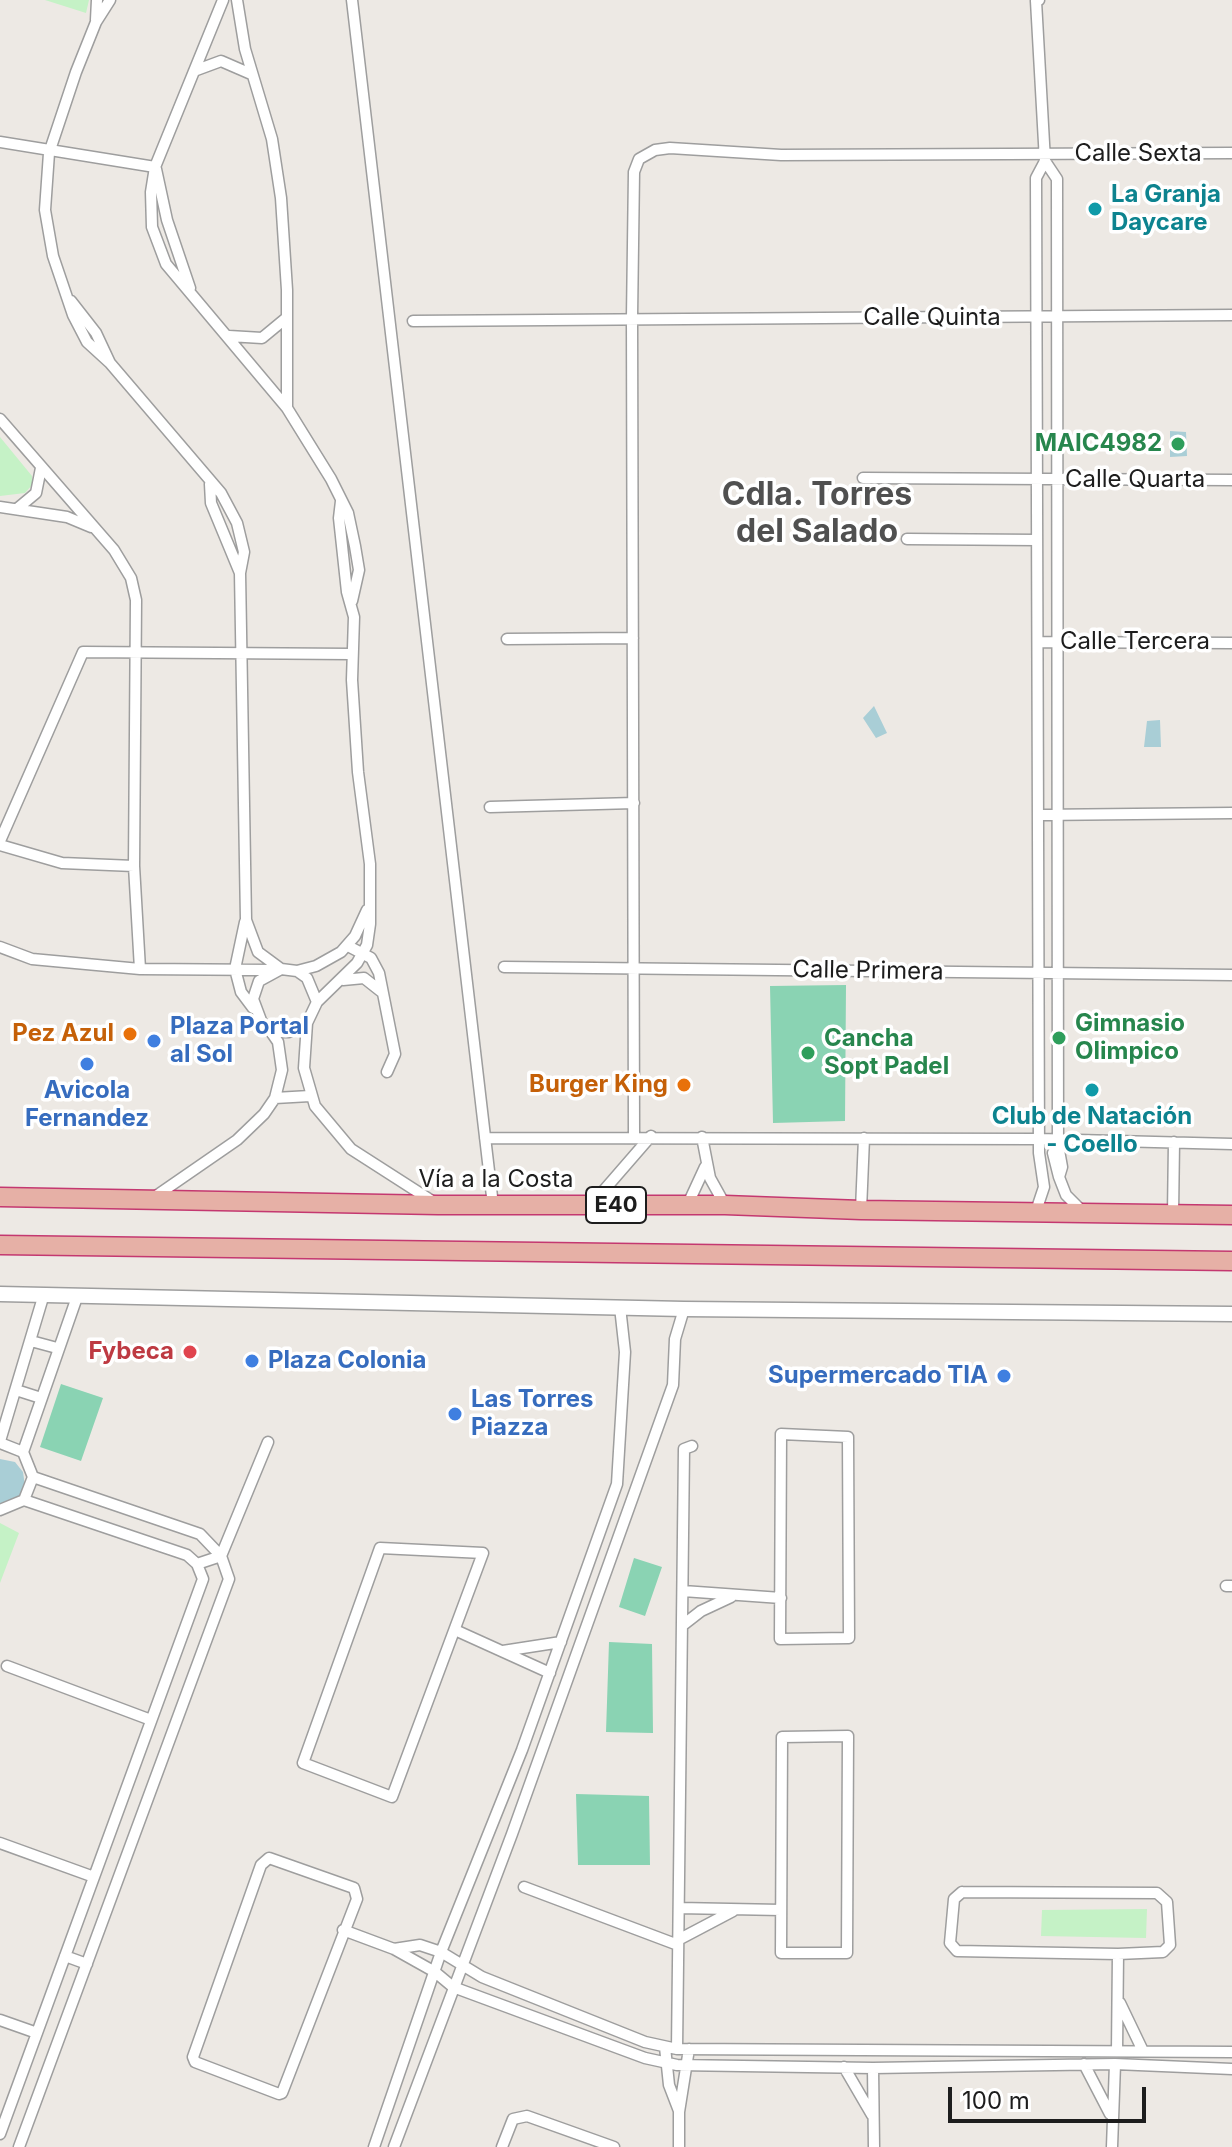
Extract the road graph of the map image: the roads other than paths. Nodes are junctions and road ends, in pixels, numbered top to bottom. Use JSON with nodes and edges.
{"nodes":[{"id":1,"x":97,"y":0,"type":"edge"},
{"id":2,"x":110,"y":0,"type":"edge"},
{"id":3,"x":223,"y":0,"type":"edge"},
{"id":4,"x":237,"y":0,"type":"edge"},
{"id":5,"x":352,"y":0,"type":"edge"},
{"id":6,"x":1039,"y":0,"type":"edge"},
{"id":7,"x":96,"y":22,"type":"junction"},
{"id":8,"x":194,"y":71,"type":"junction"},
{"id":9,"x":251,"y":74,"type":"junction"},
{"id":10,"x":0,"y":142,"type":"edge"},
{"id":11,"x":49,"y":153,"type":"junction"},
{"id":12,"x":1232,"y":153,"type":"edge"},
{"id":13,"x":1045,"y":157,"type":"junction"},
{"id":14,"x":155,"y":167,"type":"junction"},
{"id":15,"x":192,"y":294,"type":"junction"},
{"id":16,"x":1232,"y":315,"type":"edge"},
{"id":17,"x":632,"y":317,"type":"junction"},
{"id":18,"x":1036,"y":318,"type":"junction"},
{"id":19,"x":1059,"y":318,"type":"junction"},
{"id":20,"x":285,"y":319,"type":"junction"},
{"id":21,"x":413,"y":321,"type":"dead end"},
{"id":22,"x":229,"y":336,"type":"junction"},
{"id":23,"x":287,"y":408,"type":"junction"},
{"id":24,"x":0,"y":419,"type":"edge"},
{"id":25,"x":41,"y":468,"type":"junction"},
{"id":26,"x":863,"y":478,"type":"dead end"},
{"id":27,"x":1059,"y":480,"type":"junction"},
{"id":28,"x":1232,"y":480,"type":"edge"},
{"id":29,"x":1037,"y":481,"type":"junction"},
{"id":30,"x":210,"y":484,"type":"junction"},
{"id":31,"x":0,"y":507,"type":"edge"},
{"id":32,"x":18,"y":508,"type":"junction"},
{"id":33,"x":94,"y":528,"type":"junction"},
{"id":34,"x":907,"y":539,"type":"dead end"},
{"id":35,"x":1037,"y":540,"type":"junction"},
{"id":36,"x":240,"y":573,"type":"junction"},
{"id":37,"x":633,"y":638,"type":"junction"},
{"id":38,"x":507,"y":639,"type":"dead end"},
{"id":39,"x":1038,"y":642,"type":"junction"},
{"id":40,"x":1059,"y":642,"type":"junction"},
{"id":41,"x":1232,"y":643,"type":"edge"},
{"id":42,"x":135,"y":650,"type":"junction"},
{"id":43,"x":243,"y":651,"type":"junction"},
{"id":44,"x":351,"y":654,"type":"junction"},
{"id":45,"x":634,"y":803,"type":"junction"},
{"id":46,"x":490,"y":807,"type":"dead end"},
{"id":47,"x":1232,"y":813,"type":"edge"},
{"id":48,"x":1038,"y":815,"type":"junction"},
{"id":49,"x":1059,"y":815,"type":"junction"},
{"id":50,"x":0,"y":843,"type":"edge"},
{"id":51,"x":134,"y":866,"type":"junction"},
{"id":52,"x":370,"y":904,"type":"junction"},
{"id":53,"x":246,"y":920,"type":"junction"},
{"id":54,"x":348,"y":946,"type":"junction"},
{"id":55,"x":0,"y":947,"type":"edge"},
{"id":56,"x":363,"y":953,"type":"junction"},
{"id":57,"x":635,"y":966,"type":"junction"},
{"id":58,"x":504,"y":967,"type":"dead end"},
{"id":59,"x":140,"y":969,"type":"junction"},
{"id":60,"x":235,"y":969,"type":"junction"},
{"id":61,"x":278,"y":970,"type":"junction"},
{"id":62,"x":297,"y":971,"type":"junction"},
{"id":63,"x":1039,"y":974,"type":"junction"},
{"id":64,"x":1059,"y":974,"type":"junction"},
{"id":65,"x":1232,"y":975,"type":"edge"},
{"id":66,"x":343,"y":980,"type":"junction"},
{"id":67,"x":383,"y":993,"type":"junction"},
{"id":68,"x":317,"y":1002,"type":"junction"},
{"id":69,"x":254,"y":1009,"type":"junction"},
{"id":70,"x":307,"y":1023,"type":"junction"},
{"id":71,"x":269,"y":1028,"type":"junction"},
{"id":72,"x":387,"y":1072,"type":"dead end"},
{"id":73,"x":310,"y":1096,"type":"junction"},
{"id":74,"x":275,"y":1098,"type":"junction"},
{"id":75,"x":634,"y":1136,"type":"junction"},
{"id":76,"x":651,"y":1136,"type":"junction"},
{"id":77,"x":702,"y":1137,"type":"junction"},
{"id":78,"x":485,"y":1138,"type":"junction"},
{"id":79,"x":864,"y":1138,"type":"junction"},
{"id":80,"x":1039,"y":1139,"type":"junction"},
{"id":81,"x":1058,"y":1142,"type":"junction"},
{"id":82,"x":1174,"y":1142,"type":"junction"},
{"id":83,"x":1232,"y":1144,"type":"edge"},
{"id":84,"x":706,"y":1165,"type":"junction"},
{"id":85,"x":0,"y":1197,"type":"edge"},
{"id":86,"x":151,"y":1199,"type":"junction"},
{"id":87,"x":591,"y":1204,"type":"junction"},
{"id":88,"x":438,"y":1205,"type":"junction"},
{"id":89,"x":493,"y":1205,"type":"junction"},
{"id":90,"x":725,"y":1205,"type":"junction"},
{"id":91,"x":687,"y":1206,"type":"junction"},
{"id":92,"x":861,"y":1210,"type":"junction"},
{"id":93,"x":1035,"y":1214,"type":"junction"},
{"id":94,"x":1086,"y":1214,"type":"junction"},
{"id":95,"x":1173,"y":1214,"type":"junction"},
{"id":96,"x":1232,"y":1215,"type":"edge"},
{"id":97,"x":0,"y":1245,"type":"edge"},
{"id":98,"x":1232,"y":1261,"type":"edge"},
{"id":99,"x":0,"y":1294,"type":"edge"},
{"id":100,"x":44,"y":1294,"type":"junction"},
{"id":101,"x":77,"y":1297,"type":"junction"},
{"id":102,"x":620,"y":1307,"type":"junction"},
{"id":103,"x":684,"y":1309,"type":"junction"},
{"id":104,"x":1232,"y":1311,"type":"edge"},
{"id":105,"x":31,"y":1341,"type":"junction"},
{"id":106,"x":57,"y":1348,"type":"junction"},
{"id":107,"x":16,"y":1390,"type":"junction"},
{"id":108,"x":41,"y":1398,"type":"junction"},
{"id":109,"x":0,"y":1442,"type":"edge"},
{"id":110,"x":268,"y":1442,"type":"dead end"},
{"id":111,"x":692,"y":1446,"type":"dead end"},
{"id":112,"x":23,"y":1452,"type":"junction"},
{"id":113,"x":33,"y":1477,"type":"junction"},
{"id":114,"x":24,"y":1500,"type":"junction"},
{"id":115,"x":0,"y":1510,"type":"edge"},
{"id":116,"x":221,"y":1556,"type":"junction"},
{"id":117,"x":197,"y":1564,"type":"junction"},
{"id":118,"x":683,"y":1591,"type":"junction"},
{"id":119,"x":732,"y":1596,"type":"junction"},
{"id":120,"x":781,"y":1598,"type":"junction"},
{"id":121,"x":683,"y":1625,"type":"junction"},
{"id":122,"x":455,"y":1630,"type":"junction"},
{"id":123,"x":561,"y":1642,"type":"junction"},
{"id":124,"x":501,"y":1651,"type":"junction"},
{"id":125,"x":7,"y":1666,"type":"dead end"},
{"id":126,"x":550,"y":1673,"type":"junction"},
{"id":127,"x":541,"y":1698,"type":"junction"},
{"id":128,"x":558,"y":1704,"type":"junction"},
{"id":129,"x":151,"y":1720,"type":"junction"},
{"id":130,"x":0,"y":1843,"type":"edge"},
{"id":131,"x":94,"y":1877,"type":"junction"},
{"id":132,"x":524,"y":1887,"type":"dead end"},
{"id":133,"x":679,"y":1908,"type":"junction"},
{"id":134,"x":737,"y":1909,"type":"junction"},
{"id":135,"x":781,"y":1910,"type":"junction"},
{"id":136,"x":343,"y":1930,"type":"junction"},
{"id":137,"x":678,"y":1943,"type":"junction"},
{"id":138,"x":394,"y":1949,"type":"junction"},
{"id":139,"x":441,"y":1952,"type":"junction"},
{"id":140,"x":1118,"y":1954,"type":"junction"},
{"id":141,"x":65,"y":1956,"type":"junction"},
{"id":142,"x":87,"y":1964,"type":"junction"},
{"id":143,"x":463,"y":1964,"type":"junction"},
{"id":144,"x":435,"y":1972,"type":"junction"},
{"id":145,"x":453,"y":1987,"type":"junction"},
{"id":146,"x":1117,"y":1997,"type":"junction"},
{"id":147,"x":0,"y":2020,"type":"edge"},
{"id":148,"x":37,"y":2033,"type":"junction"},
{"id":149,"x":665,"y":2047,"type":"junction"},
{"id":150,"x":677,"y":2049,"type":"junction"},
{"id":151,"x":689,"y":2049,"type":"junction"},
{"id":152,"x":936,"y":2051,"type":"junction"},
{"id":153,"x":1117,"y":2051,"type":"junction"},
{"id":154,"x":1143,"y":2051,"type":"junction"},
{"id":155,"x":1189,"y":2052,"type":"junction"},
{"id":156,"x":1232,"y":2052,"type":"edge"},
{"id":157,"x":666,"y":2063,"type":"junction"},
{"id":158,"x":1084,"y":2064,"type":"junction"},
{"id":159,"x":1115,"y":2064,"type":"junction"},
{"id":160,"x":689,"y":2065,"type":"junction"},
{"id":161,"x":844,"y":2067,"type":"junction"},
{"id":162,"x":936,"y":2067,"type":"junction"},
{"id":163,"x":1189,"y":2067,"type":"junction"},
{"id":164,"x":873,"y":2068,"type":"junction"},
{"id":165,"x":1232,"y":2069,"type":"edge"},
{"id":166,"x":679,"y":2112,"type":"junction"},
{"id":167,"x":1111,"y":2115,"type":"junction"},
{"id":168,"x":873,"y":2117,"type":"junction"},
{"id":169,"x":0,"y":2134,"type":"edge"},
{"id":170,"x":608,"y":2146,"type":"edge"},
{"id":171,"x":19,"y":2147,"type":"edge"},
{"id":172,"x":374,"y":2147,"type":"edge"},
{"id":173,"x":394,"y":2147,"type":"edge"},
{"id":174,"x":502,"y":2147,"type":"edge"},
{"id":175,"x":679,"y":2147,"type":"edge"},
{"id":176,"x":874,"y":2147,"type":"edge"},
{"id":177,"x":1112,"y":2147,"type":"edge"}],
"edges":[{"from":1,"to":7,"type":"street"},
{"from":2,"to":7,"type":"street"},
{"from":3,"to":8,"type":"street"},
{"from":4,"to":9,"type":"street"},
{"from":5,"to":78,"type":"street"},
{"from":6,"to":13,"type":"street"},
{"from":7,"to":11,"type":"street"},
{"from":8,"to":9,"type":"street"},
{"from":8,"to":14,"type":"street"},
{"from":9,"to":20,"type":"street"},
{"from":10,"to":11,"type":"street"},
{"from":11,"to":14,"type":"street"},
{"from":11,"to":30,"type":"street"},
{"from":12,"to":13,"type":"street","name":"Calle Sexta"},
{"from":13,"to":17,"type":"street","name":"Calle Sexta"},
{"from":13,"to":18,"type":"street"},
{"from":13,"to":19,"type":"street"},
{"from":14,"to":15,"type":"street"},
{"from":14,"to":15,"type":"street"},
{"from":15,"to":22,"type":"street"},
{"from":16,"to":19,"type":"street","name":"Calle Quinta"},
{"from":17,"to":18,"type":"street","name":"Calle Quinta"},
{"from":17,"to":21,"type":"street","name":"Calle Quinta"},
{"from":17,"to":37,"type":"street"},
{"from":18,"to":19,"type":"street","name":"Calle Quinta"},
{"from":18,"to":29,"type":"street"},
{"from":19,"to":27,"type":"street"},
{"from":20,"to":22,"type":"street"},
{"from":20,"to":23,"type":"street"},
{"from":22,"to":23,"type":"street"},
{"from":23,"to":44,"type":"street"},
{"from":24,"to":25,"type":"street"},
{"from":25,"to":32,"type":"street"},
{"from":25,"to":33,"type":"street"},
{"from":26,"to":29,"type":"street","name":"Calle Quarta"},
{"from":27,"to":28,"type":"street","name":"Calle Quarta"},
{"from":27,"to":29,"type":"street","name":"Calle Quarta"},
{"from":27,"to":40,"type":"street"},
{"from":29,"to":35,"type":"street"},
{"from":30,"to":36,"type":"street"},
{"from":30,"to":36,"type":"street"},
{"from":31,"to":32,"type":"street"},
{"from":32,"to":33,"type":"street"},
{"from":33,"to":42,"type":"street"},
{"from":34,"to":35,"type":"street"},
{"from":35,"to":39,"type":"street"},
{"from":36,"to":43,"type":"street"},
{"from":37,"to":38,"type":"street"},
{"from":37,"to":45,"type":"street"},
{"from":39,"to":40,"type":"street","name":"Calle Tercera"},
{"from":39,"to":48,"type":"street"},
{"from":40,"to":41,"type":"street","name":"Calle Tercera"},
{"from":40,"to":49,"type":"street"},
{"from":42,"to":43,"type":"street"},
{"from":42,"to":50,"type":"street"},
{"from":42,"to":51,"type":"street"},
{"from":43,"to":44,"type":"street"},
{"from":43,"to":53,"type":"street"},
{"from":44,"to":52,"type":"street"},
{"from":45,"to":46,"type":"street"},
{"from":45,"to":57,"type":"street"},
{"from":47,"to":49,"type":"street"},
{"from":48,"to":49,"type":"street"},
{"from":48,"to":63,"type":"street"},
{"from":49,"to":64,"type":"street"},
{"from":50,"to":51,"type":"street"},
{"from":51,"to":59,"type":"street"},
{"from":52,"to":54,"type":"street"},
{"from":52,"to":56,"type":"street"},
{"from":53,"to":60,"type":"street"},
{"from":53,"to":61,"type":"street"},
{"from":54,"to":56,"type":"street"},
{"from":54,"to":62,"type":"street"},
{"from":55,"to":59,"type":"street"},
{"from":56,"to":66,"type":"street"},
{"from":56,"to":67,"type":"street"},
{"from":57,"to":58,"type":"street","name":"Calle Primera"},
{"from":57,"to":63,"type":"street","name":"Calle Primera"},
{"from":57,"to":75,"type":"street"},
{"from":59,"to":60,"type":"street"},
{"from":60,"to":61,"type":"street"},
{"from":60,"to":69,"type":"street"},
{"from":61,"to":62,"type":"street"},
{"from":61,"to":69,"type":"street"},
{"from":62,"to":68,"type":"street"},
{"from":63,"to":64,"type":"street","name":"Calle Primera"},
{"from":63,"to":80,"type":"street"},
{"from":64,"to":65,"type":"street","name":"Calle Primera"},
{"from":64,"to":81,"type":"street"},
{"from":66,"to":67,"type":"street"},
{"from":66,"to":68,"type":"street"},
{"from":67,"to":72,"type":"street"},
{"from":68,"to":70,"type":"street"},
{"from":69,"to":71,"type":"street"},
{"from":70,"to":71,"type":"street"},
{"from":70,"to":73,"type":"street"},
{"from":71,"to":74,"type":"street"},
{"from":73,"to":74,"type":"street"},
{"from":73,"to":88,"type":"street"},
{"from":74,"to":86,"type":"street"},
{"from":75,"to":76,"type":"street"},
{"from":75,"to":78,"type":"street"},
{"from":76,"to":77,"type":"street"},
{"from":76,"to":87,"type":"street"},
{"from":77,"to":79,"type":"street"},
{"from":77,"to":84,"type":"street"},
{"from":78,"to":89,"type":"street"},
{"from":79,"to":80,"type":"street"},
{"from":79,"to":92,"type":"street"},
{"from":80,"to":81,"type":"street"},
{"from":80,"to":93,"type":"street"},
{"from":81,"to":82,"type":"street"},
{"from":81,"to":94,"type":"street"},
{"from":82,"to":83,"type":"street"},
{"from":82,"to":95,"type":"street"},
{"from":84,"to":90,"type":"street"},
{"from":84,"to":91,"type":"street"},
{"from":85,"to":86,"type":"highway","name":"Vía a la Costa","number":"E40"},
{"from":86,"to":88,"type":"highway","name":"Vía a la Costa","number":"E40"},
{"from":87,"to":89,"type":"highway","name":"Vía a la Costa","number":"E40"},
{"from":87,"to":91,"type":"highway","name":"Vía a la Costa","number":"E40"},
{"from":88,"to":89,"type":"highway","name":"Vía a la Costa","number":"E40"},
{"from":90,"to":91,"type":"highway","name":"Vía a la Costa","number":"E40"},
{"from":90,"to":92,"type":"highway","name":"Vía a la Costa","number":"E40"},
{"from":92,"to":93,"type":"highway","name":"Vía a la Costa","number":"E40"},
{"from":93,"to":94,"type":"highway","name":"Vía a la Costa","number":"E40"},
{"from":94,"to":95,"type":"highway","name":"Vía a la Costa","number":"E40"},
{"from":95,"to":96,"type":"highway","name":"Vía a la Costa","number":"E40"},
{"from":97,"to":98,"type":"highway","number":"E40"},
{"from":99,"to":100,"type":"street"},
{"from":100,"to":101,"type":"street"},
{"from":100,"to":105,"type":"street"},
{"from":101,"to":102,"type":"street"},
{"from":101,"to":106,"type":"street"},
{"from":102,"to":103,"type":"street"},
{"from":102,"to":123,"type":"street"},
{"from":103,"to":104,"type":"street"},
{"from":103,"to":128,"type":"street"},
{"from":105,"to":106,"type":"street"},
{"from":105,"to":107,"type":"street"},
{"from":106,"to":108,"type":"street"},
{"from":107,"to":108,"type":"street"},
{"from":107,"to":109,"type":"street"},
{"from":108,"to":112,"type":"street"},
{"from":109,"to":112,"type":"street"},
{"from":110,"to":116,"type":"street"},
{"from":111,"to":118,"type":"street"},
{"from":112,"to":113,"type":"street"},
{"from":113,"to":114,"type":"street"},
{"from":113,"to":116,"type":"street"},
{"from":114,"to":115,"type":"street"},
{"from":114,"to":117,"type":"street"},
{"from":116,"to":117,"type":"street"},
{"from":116,"to":142,"type":"street"},
{"from":117,"to":129,"type":"street"},
{"from":118,"to":119,"type":"street"},
{"from":118,"to":121,"type":"street"},
{"from":119,"to":120,"type":"street"},
{"from":119,"to":121,"type":"street"},
{"from":120,"to":120,"type":"street"},
{"from":121,"to":133,"type":"street"},
{"from":122,"to":122,"type":"street"},
{"from":122,"to":124,"type":"street"},
{"from":123,"to":124,"type":"street"},
{"from":123,"to":126,"type":"street"},
{"from":124,"to":126,"type":"street"},
{"from":125,"to":129,"type":"street"},
{"from":126,"to":127,"type":"street"},
{"from":127,"to":128,"type":"street"},
{"from":127,"to":139,"type":"street"},
{"from":128,"to":143,"type":"street"},
{"from":129,"to":131,"type":"street"},
{"from":130,"to":131,"type":"street"},
{"from":131,"to":141,"type":"street"},
{"from":132,"to":137,"type":"street"},
{"from":133,"to":134,"type":"street"},
{"from":133,"to":137,"type":"street"},
{"from":134,"to":135,"type":"street"},
{"from":134,"to":137,"type":"street"},
{"from":135,"to":135,"type":"street"},
{"from":136,"to":136,"type":"street"},
{"from":136,"to":138,"type":"street"},
{"from":137,"to":150,"type":"street"},
{"from":138,"to":139,"type":"street"},
{"from":138,"to":144,"type":"street"},
{"from":139,"to":143,"type":"street"},
{"from":139,"to":144,"type":"street"},
{"from":140,"to":140,"type":"street"},
{"from":140,"to":146,"type":"street"},
{"from":141,"to":142,"type":"street"},
{"from":141,"to":148,"type":"street"},
{"from":142,"to":171,"type":"street"},
{"from":143,"to":145,"type":"street"},
{"from":143,"to":149,"type":"street"},
{"from":144,"to":145,"type":"street"},
{"from":144,"to":172,"type":"street"},
{"from":145,"to":157,"type":"street"},
{"from":145,"to":173,"type":"street"},
{"from":146,"to":153,"type":"street"},
{"from":146,"to":154,"type":"street"},
{"from":147,"to":148,"type":"street"},
{"from":148,"to":169,"type":"street"},
{"from":149,"to":150,"type":"street"},
{"from":149,"to":157,"type":"street"},
{"from":150,"to":151,"type":"street"},
{"from":151,"to":152,"type":"street"},
{"from":151,"to":160,"type":"street"},
{"from":152,"to":153,"type":"street"},
{"from":152,"to":162,"type":"street"},
{"from":153,"to":154,"type":"street"},
{"from":154,"to":155,"type":"street"},
{"from":155,"to":156,"type":"street"},
{"from":155,"to":163,"type":"street"},
{"from":157,"to":160,"type":"street"},
{"from":157,"to":166,"type":"street"},
{"from":158,"to":159,"type":"street"},
{"from":158,"to":162,"type":"street"},
{"from":158,"to":167,"type":"street"},
{"from":159,"to":163,"type":"street"},
{"from":159,"to":167,"type":"street"},
{"from":160,"to":161,"type":"street"},
{"from":160,"to":166,"type":"street"},
{"from":161,"to":164,"type":"street"},
{"from":161,"to":168,"type":"street"},
{"from":162,"to":164,"type":"street"},
{"from":163,"to":165,"type":"street"},
{"from":164,"to":168,"type":"street"},
{"from":166,"to":175,"type":"street"},
{"from":167,"to":177,"type":"street"},
{"from":168,"to":176,"type":"street"},
{"from":170,"to":174,"type":"street"}]}
